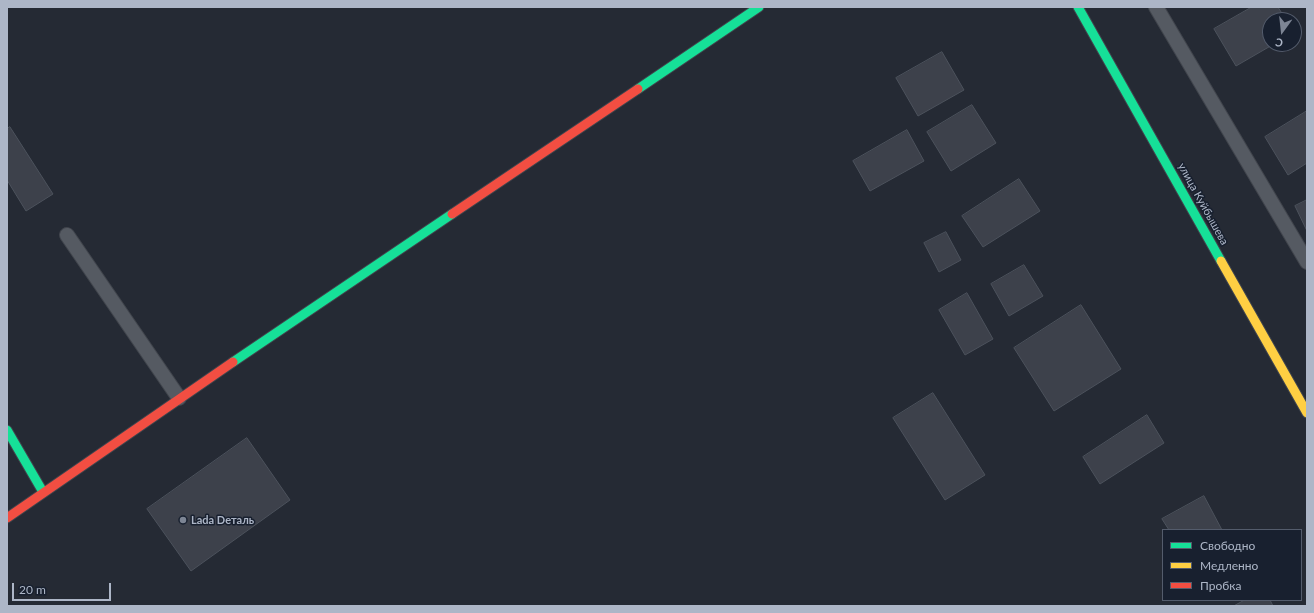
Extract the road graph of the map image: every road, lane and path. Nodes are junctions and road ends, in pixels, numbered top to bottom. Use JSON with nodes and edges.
{"nodes":[{"id":1,"x":759,"y":7,"type":"edge"},
{"id":2,"x":1078,"y":7,"type":"edge"},
{"id":3,"x":1156,"y":7,"type":"edge"},
{"id":4,"x":67,"y":235,"type":"dead end"},
{"id":5,"x":1307,"y":262,"type":"edge"},
{"id":6,"x":179,"y":398,"type":"junction"},
{"id":7,"x":1307,"y":413,"type":"edge"},
{"id":8,"x":7,"y":430,"type":"edge"},
{"id":9,"x":43,"y":492,"type":"junction"},
{"id":10,"x":7,"y":518,"type":"edge"}],
"edges":[{"from":1,"to":6,"type":"main road"},
{"from":2,"to":7,"type":"main road","name":"улица Куйбышева"},
{"from":3,"to":5,"type":"lane"},
{"from":4,"to":6,"type":"lane"},
{"from":6,"to":9,"type":"main road"},
{"from":8,"to":9,"type":"main road"},
{"from":9,"to":10,"type":"main road"}]}
